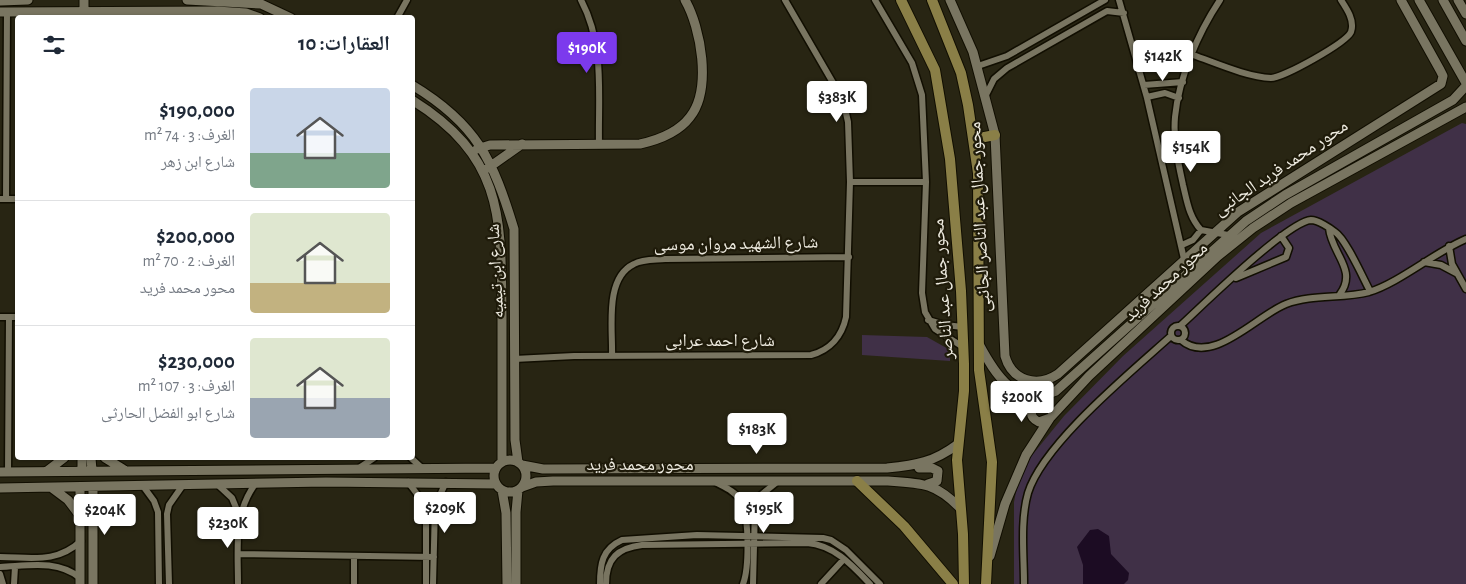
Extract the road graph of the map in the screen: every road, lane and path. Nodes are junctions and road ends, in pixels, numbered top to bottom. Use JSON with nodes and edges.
{"nodes":[{"id":1,"x":14,"y":0,"type":"edge"},
{"id":2,"x":28,"y":0,"type":"edge"},
{"id":3,"x":84,"y":0,"type":"edge"},
{"id":4,"x":187,"y":0,"type":"edge"},
{"id":5,"x":407,"y":0,"type":"edge"},
{"id":6,"x":581,"y":0,"type":"edge"},
{"id":7,"x":685,"y":0,"type":"edge"},
{"id":8,"x":785,"y":0,"type":"edge"},
{"id":9,"x":875,"y":0,"type":"edge"},
{"id":10,"x":901,"y":0,"type":"edge"},
{"id":11,"x":932,"y":0,"type":"edge"},
{"id":12,"x":950,"y":0,"type":"edge"},
{"id":13,"x":1104,"y":0,"type":"edge"},
{"id":14,"x":1119,"y":0,"type":"edge"},
{"id":15,"x":1220,"y":0,"type":"edge"},
{"id":16,"x":1341,"y":0,"type":"edge"},
{"id":17,"x":1401,"y":0,"type":"edge"},
{"id":18,"x":1419,"y":0,"type":"edge"},
{"id":19,"x":1443,"y":0,"type":"edge"},
{"id":20,"x":1458,"y":0,"type":"edge"},
{"id":21,"x":0,"y":1,"type":"edge"},
{"id":22,"x":261,"y":3,"type":"edge"},
{"id":23,"x":1107,"y":11,"type":"junction"},
{"id":24,"x":3,"y":12,"type":"edge"},
{"id":25,"x":272,"y":13,"type":"edge"},
{"id":26,"x":1124,"y":13,"type":"junction"},
{"id":27,"x":84,"y":14,"type":"edge"},
{"id":28,"x":1466,"y":14,"type":"edge"},
{"id":29,"x":249,"y":15,"type":"edge"},
{"id":30,"x":257,"y":15,"type":"edge"},
{"id":31,"x":399,"y":15,"type":"edge"},
{"id":32,"x":1466,"y":41,"type":"edge"},
{"id":33,"x":1012,"y":54,"type":"junction"},
{"id":34,"x":1193,"y":55,"type":"junction"},
{"id":35,"x":1017,"y":63,"type":"junction"},
{"id":36,"x":1466,"y":64,"type":"edge"},
{"id":37,"x":978,"y":66,"type":"junction"},
{"id":38,"x":1456,"y":66,"type":"junction"},
{"id":39,"x":1183,"y":82,"type":"junction"},
{"id":40,"x":3,"y":84,"type":"edge"},
{"id":41,"x":1144,"y":85,"type":"junction"},
{"id":42,"x":1466,"y":85,"type":"edge"},
{"id":43,"x":415,"y":87,"type":"edge"},
{"id":44,"x":1466,"y":92,"type":"edge"},
{"id":45,"x":986,"y":95,"type":"junction"},
{"id":46,"x":1147,"y":97,"type":"junction"},
{"id":47,"x":1179,"y":98,"type":"junction"},
{"id":48,"x":1453,"y":100,"type":"junction"},
{"id":49,"x":415,"y":102,"type":"edge"},
{"id":50,"x":1463,"y":108,"type":"edge"},
{"id":51,"x":995,"y":135,"type":"junction"},
{"id":52,"x":974,"y":139,"type":"junction"},
{"id":53,"x":522,"y":144,"type":"junction"},
{"id":54,"x":599,"y":145,"type":"junction"},
{"id":55,"x":481,"y":147,"type":"junction"},
{"id":56,"x":472,"y":151,"type":"junction"},
{"id":57,"x":1327,"y":156,"type":"junction"},
{"id":58,"x":492,"y":166,"type":"junction"},
{"id":59,"x":1334,"y":167,"type":"junction"},
{"id":60,"x":483,"y":170,"type":"junction"},
{"id":61,"x":850,"y":182,"type":"junction"},
{"id":62,"x":926,"y":182,"type":"junction"},
{"id":63,"x":3,"y":199,"type":"edge"},
{"id":64,"x":1328,"y":228,"type":"junction"},
{"id":65,"x":1201,"y":230,"type":"junction"},
{"id":66,"x":1214,"y":234,"type":"junction"},
{"id":67,"x":1228,"y":235,"type":"junction"},
{"id":68,"x":1281,"y":236,"type":"junction"},
{"id":69,"x":1466,"y":239,"type":"edge"},
{"id":70,"x":1182,"y":245,"type":"junction"},
{"id":71,"x":1449,"y":246,"type":"junction"},
{"id":72,"x":849,"y":257,"type":"junction"},
{"id":73,"x":1185,"y":259,"type":"junction"},
{"id":74,"x":1424,"y":262,"type":"junction"},
{"id":75,"x":1187,"y":272,"type":"junction"},
{"id":76,"x":1457,"y":274,"type":"junction"},
{"id":77,"x":1228,"y":282,"type":"junction"},
{"id":78,"x":1466,"y":289,"type":"edge"},
{"id":79,"x":1370,"y":291,"type":"junction"},
{"id":80,"x":1340,"y":294,"type":"junction"},
{"id":81,"x":0,"y":317,"type":"edge"},
{"id":82,"x":9,"y":317,"type":"junction"},
{"id":83,"x":15,"y":317,"type":"edge"},
{"id":84,"x":928,"y":320,"type":"junction"},
{"id":85,"x":1180,"y":326,"type":"junction"},
{"id":86,"x":963,"y":327,"type":"junction"},
{"id":87,"x":1171,"y":336,"type":"junction"},
{"id":88,"x":1181,"y":340,"type":"junction"},
{"id":89,"x":979,"y":342,"type":"junction"},
{"id":90,"x":963,"y":347,"type":"junction"},
{"id":91,"x":612,"y":356,"type":"junction"},
{"id":92,"x":514,"y":359,"type":"junction"},
{"id":93,"x":1046,"y":380,"type":"junction"},
{"id":94,"x":0,"y":393,"type":"edge"},
{"id":95,"x":9,"y":393,"type":"junction"},
{"id":96,"x":1043,"y":395,"type":"junction"},
{"id":97,"x":1050,"y":418,"type":"junction"},
{"id":98,"x":958,"y":444,"type":"junction"},
{"id":99,"x":61,"y":460,"type":"edge"},
{"id":100,"x":82,"y":460,"type":"edge"},
{"id":101,"x":91,"y":460,"type":"edge"},
{"id":102,"x":108,"y":460,"type":"edge"},
{"id":103,"x":371,"y":460,"type":"edge"},
{"id":104,"x":413,"y":460,"type":"edge"},
{"id":105,"x":520,"y":464,"type":"junction"},
{"id":106,"x":499,"y":465,"type":"junction"},
{"id":107,"x":911,"y":465,"type":"junction"},
{"id":108,"x":359,"y":468,"type":"junction"},
{"id":109,"x":424,"y":469,"type":"junction"},
{"id":110,"x":82,"y":470,"type":"junction"},
{"id":111,"x":92,"y":470,"type":"junction"},
{"id":112,"x":126,"y":470,"type":"junction"},
{"id":113,"x":47,"y":471,"type":"junction"},
{"id":114,"x":4,"y":472,"type":"edge"},
{"id":115,"x":857,"y":480,"type":"junction"},
{"id":116,"x":407,"y":481,"type":"junction"},
{"id":117,"x":446,"y":482,"type":"junction"},
{"id":118,"x":715,"y":482,"type":"junction"},
{"id":119,"x":777,"y":482,"type":"junction"},
{"id":120,"x":256,"y":483,"type":"junction"},
{"id":121,"x":217,"y":484,"type":"junction"},
{"id":122,"x":928,"y":484,"type":"junction"},
{"id":123,"x":183,"y":485,"type":"junction"},
{"id":124,"x":143,"y":486,"type":"junction"},
{"id":125,"x":93,"y":487,"type":"junction"},
{"id":126,"x":499,"y":487,"type":"junction"},
{"id":127,"x":0,"y":488,"type":"edge"},
{"id":128,"x":52,"y":488,"type":"junction"},
{"id":129,"x":80,"y":488,"type":"junction"},
{"id":130,"x":520,"y":488,"type":"junction"},
{"id":131,"x":961,"y":509,"type":"junction"},
{"id":132,"x":239,"y":515,"type":"junction"},
{"id":133,"x":81,"y":516,"type":"junction"},
{"id":134,"x":168,"y":521,"type":"junction"},
{"id":135,"x":158,"y":522,"type":"junction"},
{"id":136,"x":746,"y":535,"type":"junction"},
{"id":137,"x":754,"y":535,"type":"junction"},
{"id":138,"x":80,"y":541,"type":"junction"},
{"id":139,"x":750,"y":545,"type":"junction"},
{"id":140,"x":238,"y":554,"type":"junction"},
{"id":141,"x":354,"y":556,"type":"junction"},
{"id":142,"x":0,"y":557,"type":"edge"},
{"id":143,"x":434,"y":557,"type":"junction"},
{"id":144,"x":425,"y":558,"type":"junction"},
{"id":145,"x":844,"y":559,"type":"junction"},
{"id":146,"x":16,"y":567,"type":"junction"},
{"id":147,"x":0,"y":568,"type":"edge"},
{"id":148,"x":986,"y":573,"type":"junction"},
{"id":149,"x":0,"y":574,"type":"edge"},
{"id":150,"x":80,"y":581,"type":"edge"},
{"id":151,"x":3,"y":584,"type":"edge"},
{"id":152,"x":14,"y":584,"type":"edge"},
{"id":153,"x":93,"y":584,"type":"edge"},
{"id":154,"x":160,"y":584,"type":"edge"},
{"id":155,"x":169,"y":584,"type":"edge"},
{"id":156,"x":238,"y":584,"type":"edge"},
{"id":157,"x":354,"y":584,"type":"edge"},
{"id":158,"x":426,"y":584,"type":"edge"},
{"id":159,"x":434,"y":584,"type":"edge"},
{"id":160,"x":507,"y":584,"type":"edge"},
{"id":161,"x":516,"y":584,"type":"edge"},
{"id":162,"x":600,"y":584,"type":"edge"},
{"id":163,"x":606,"y":584,"type":"edge"},
{"id":164,"x":743,"y":584,"type":"edge"},
{"id":165,"x":753,"y":584,"type":"edge"},
{"id":166,"x":821,"y":584,"type":"edge"},
{"id":167,"x":870,"y":584,"type":"edge"},
{"id":168,"x":880,"y":584,"type":"edge"},
{"id":169,"x":953,"y":584,"type":"edge"},
{"id":170,"x":964,"y":584,"type":"edge"},
{"id":171,"x":986,"y":584,"type":"edge"},
{"id":172,"x":1024,"y":584,"type":"edge"}],
"edges":[{"from":1,"to":2,"type":"main road"},
{"from":1,"to":21,"type":"main road"},
{"from":3,"to":27,"type":"main road"},
{"from":4,"to":22,"type":"main road"},
{"from":5,"to":31,"type":"street"},
{"from":6,"to":54,"type":"street"},
{"from":7,"to":54,"type":"main road"},
{"from":8,"to":61,"type":"street","name":"شارع احمد عرابى"},
{"from":9,"to":62,"type":"street"},
{"from":10,"to":86,"type":"main road","name":"محور جمال عبد الناصر"},
{"from":11,"to":52,"type":"main road","name":"محور جمال عبد الناصر"},
{"from":12,"to":37,"type":"main road","name":"محور جمال عبد الناصر الجانبى"},
{"from":13,"to":23,"type":"street"},
{"from":13,"to":33,"type":"street"},
{"from":14,"to":26,"type":"street"},
{"from":15,"to":34,"type":"street"},
{"from":16,"to":34,"type":"street"},
{"from":17,"to":57,"type":"main road","name":"محور محمد فريد الجانبى"},
{"from":18,"to":38,"type":"main road"},
{"from":19,"to":32,"type":"main road"},
{"from":20,"to":28,"type":"main road"},
{"from":22,"to":25,"type":"main road"},
{"from":22,"to":30,"type":"main road"},
{"from":23,"to":26,"type":"street"},
{"from":23,"to":35,"type":"street"},
{"from":24,"to":27,"type":"main road"},
{"from":24,"to":40,"type":"street"},
{"from":26,"to":41,"type":"street"},
{"from":27,"to":29,"type":"main road"},
{"from":33,"to":35,"type":"street"},
{"from":33,"to":37,"type":"street"},
{"from":34,"to":39,"type":"street"},
{"from":35,"to":45,"type":"street"},
{"from":36,"to":38,"type":"main road"},
{"from":37,"to":45,"type":"main road","name":"محور جمال عبد الناصر الجانبى"},
{"from":38,"to":42,"type":"main road"},
{"from":39,"to":41,"type":"street"},
{"from":39,"to":47,"type":"street"},
{"from":40,"to":63,"type":"street"},
{"from":41,"to":46,"type":"street"},
{"from":42,"to":44,"type":"main road"},
{"from":42,"to":48,"type":"main road","name":"محور محمد فريد"},
{"from":43,"to":55,"type":"main road","name":"شارع ابن تيميه"},
{"from":45,"to":51,"type":"main road","name":"محور جمال عبد الناصر الجانبى"},
{"from":46,"to":47,"type":"street"},
{"from":46,"to":70,"type":"street"},
{"from":47,"to":65,"type":"street"},
{"from":48,"to":50,"type":"main road"},
{"from":48,"to":59,"type":"main road","name":"محور محمد فريد"},
{"from":49,"to":56,"type":"main road","name":"شارع ابن تيميه"},
{"from":50,"to":97,"type":"main road","name":"محور محمد فريد"},
{"from":51,"to":52,"type":"main road"},
{"from":51,"to":93,"type":"main road","name":"محور جمال عبد الناصر الجانبى"},
{"from":52,"to":89,"type":"main road","name":"محور جمال عبد الناصر"},
{"from":53,"to":54,"type":"main road"},
{"from":53,"to":55,"type":"main road"},
{"from":53,"to":58,"type":"main road"},
{"from":55,"to":56,"type":"main road"},
{"from":55,"to":58,"type":"main road","name":"شارع ابن تيميه"},
{"from":56,"to":60,"type":"main road","name":"شارع ابن تيميه"},
{"from":57,"to":59,"type":"main road"},
{"from":57,"to":66,"type":"main road","name":"محور محمد فريد الجانبى"},
{"from":58,"to":60,"type":"main road"},
{"from":58,"to":92,"type":"main road","name":"شارع ابن تيميه"},
{"from":59,"to":67,"type":"main road","name":"محور محمد فريد"},
{"from":60,"to":106,"type":"main road","name":"شارع ابن تيميه"},
{"from":61,"to":62,"type":"street"},
{"from":61,"to":72,"type":"street","name":"شارع احمد عرابى"},
{"from":62,"to":84,"type":"street"},
{"from":64,"to":68,"type":"street"},
{"from":64,"to":79,"type":"street"},
{"from":64,"to":80,"type":"street"},
{"from":65,"to":66,"type":"street"},
{"from":65,"to":70,"type":"street"},
{"from":66,"to":67,"type":"street"},
{"from":66,"to":73,"type":"main road","name":"محور محمد فريد الجانبى"},
{"from":67,"to":75,"type":"main road","name":"محور محمد فريد"},
{"from":68,"to":77,"type":"street"},
{"from":68,"to":77,"type":"street"},
{"from":69,"to":71,"type":"street"},
{"from":70,"to":73,"type":"street"},
{"from":71,"to":74,"type":"street"},
{"from":71,"to":76,"type":"street"},
{"from":72,"to":91,"type":"street","name":"شارع احمد عرابى"},
{"from":72,"to":91,"type":"street","name":"شارع الشهيد مروان موسى"},
{"from":73,"to":75,"type":"street"},
{"from":73,"to":93,"type":"main road","name":"محور محمد فريد الجانبى"},
{"from":74,"to":76,"type":"street"},
{"from":74,"to":79,"type":"street"},
{"from":75,"to":96,"type":"main road","name":"محور محمد فريد"},
{"from":76,"to":78,"type":"street"},
{"from":77,"to":85,"type":"street"},
{"from":79,"to":80,"type":"street"},
{"from":80,"to":88,"type":"street"},
{"from":81,"to":82,"type":"street"},
{"from":82,"to":83,"type":"street"},
{"from":82,"to":95,"type":"street"},
{"from":84,"to":86,"type":"street","name":"محور جمال عبد الناصر الجانبى"},
{"from":84,"to":90,"type":"street"},
{"from":85,"to":87,"type":"street"},
{"from":85,"to":88,"type":"street"},
{"from":86,"to":90,"type":"main road","name":"محور جمال عبد الناصر"},
{"from":87,"to":88,"type":"street"},
{"from":87,"to":172,"type":"street"},
{"from":89,"to":96,"type":"main road"},
{"from":89,"to":148,"type":"main road","name":"محور جمال عبد الناصر"},
{"from":90,"to":98,"type":"main road","name":"محور جمال عبد الناصر"},
{"from":91,"to":92,"type":"street","name":"شارع احمد عرابى"},
{"from":92,"to":105,"type":"main road","name":"شارع ابن تيميه"},
{"from":93,"to":96,"type":"main road"},
{"from":94,"to":95,"type":"street"},
{"from":95,"to":114,"type":"street"},
{"from":96,"to":97,"type":"main road"},
{"from":97,"to":148,"type":"main road","name":"محور محمد فريد"},
{"from":98,"to":107,"type":"main road","name":"محور محمد فريد"},
{"from":98,"to":131,"type":"main road","name":"محور جمال عبد الناصر"},
{"from":99,"to":113,"type":"main road"},
{"from":100,"to":110,"type":"main road"},
{"from":101,"to":111,"type":"main road"},
{"from":102,"to":112,"type":"main road"},
{"from":103,"to":108,"type":"street"},
{"from":104,"to":109,"type":"street"},
{"from":105,"to":106,"type":"main road"},
{"from":105,"to":107,"type":"main road","name":"محور محمد فريد"},
{"from":105,"to":130,"type":"main road"},
{"from":106,"to":109,"type":"main road"},
{"from":106,"to":126,"type":"main road"},
{"from":107,"to":122,"type":"main road"},
{"from":108,"to":109,"type":"main road"},
{"from":108,"to":112,"type":"main road"},
{"from":110,"to":111,"type":"main road"},
{"from":110,"to":113,"type":"main road"},
{"from":111,"to":112,"type":"main road"},
{"from":113,"to":114,"type":"main road"},
{"from":115,"to":119,"type":"main road","name":"محور محمد فريد"},
{"from":115,"to":122,"type":"main road","name":"محور محمد فريد"},
{"from":115,"to":169,"type":"main road"},
{"from":116,"to":117,"type":"main road"},
{"from":116,"to":120,"type":"main road"},
{"from":116,"to":144,"type":"street"},
{"from":117,"to":126,"type":"main road"},
{"from":117,"to":143,"type":"street"},
{"from":118,"to":119,"type":"main road","name":"محور محمد فريد"},
{"from":118,"to":130,"type":"main road","name":"محور محمد فريد"},
{"from":118,"to":136,"type":"street"},
{"from":119,"to":137,"type":"street"},
{"from":120,"to":121,"type":"main road"},
{"from":120,"to":132,"type":"street"},
{"from":121,"to":123,"type":"main road"},
{"from":121,"to":132,"type":"street"},
{"from":122,"to":131,"type":"main road","name":"محور محمد فريد"},
{"from":123,"to":124,"type":"main road"},
{"from":123,"to":134,"type":"street"},
{"from":124,"to":125,"type":"main road"},
{"from":124,"to":135,"type":"street"},
{"from":125,"to":129,"type":"main road"},
{"from":125,"to":153,"type":"main road"},
{"from":126,"to":130,"type":"main road"},
{"from":126,"to":160,"type":"main road"},
{"from":127,"to":128,"type":"main road"},
{"from":128,"to":129,"type":"main road"},
{"from":128,"to":133,"type":"main road"},
{"from":129,"to":133,"type":"main road"},
{"from":130,"to":161,"type":"main road"},
{"from":131,"to":170,"type":"main road","name":"محور جمال عبد الناصر"},
{"from":132,"to":140,"type":"street"},
{"from":133,"to":138,"type":"main road"},
{"from":134,"to":135,"type":"street"},
{"from":134,"to":155,"type":"street"},
{"from":135,"to":154,"type":"street"},
{"from":136,"to":137,"type":"street"},
{"from":136,"to":139,"type":"street"},
{"from":136,"to":162,"type":"street"},
{"from":137,"to":139,"type":"street"},
{"from":137,"to":168,"type":"street"},
{"from":138,"to":142,"type":"street"},
{"from":138,"to":150,"type":"main road"},
{"from":139,"to":145,"type":"street"},
{"from":139,"to":163,"type":"street"},
{"from":139,"to":164,"type":"street"},
{"from":139,"to":165,"type":"street"},
{"from":140,"to":141,"type":"street"},
{"from":140,"to":156,"type":"street"},
{"from":141,"to":144,"type":"street"},
{"from":141,"to":157,"type":"street"},
{"from":143,"to":144,"type":"street"},
{"from":143,"to":159,"type":"street"},
{"from":144,"to":158,"type":"street"},
{"from":145,"to":166,"type":"street"},
{"from":145,"to":167,"type":"street"},
{"from":146,"to":147,"type":"street"},
{"from":146,"to":150,"type":"street"},
{"from":146,"to":152,"type":"street"},
{"from":148,"to":171,"type":"main road","name":"محور جمال عبد الناصر"},
{"from":149,"to":151,"type":"street"}]}
